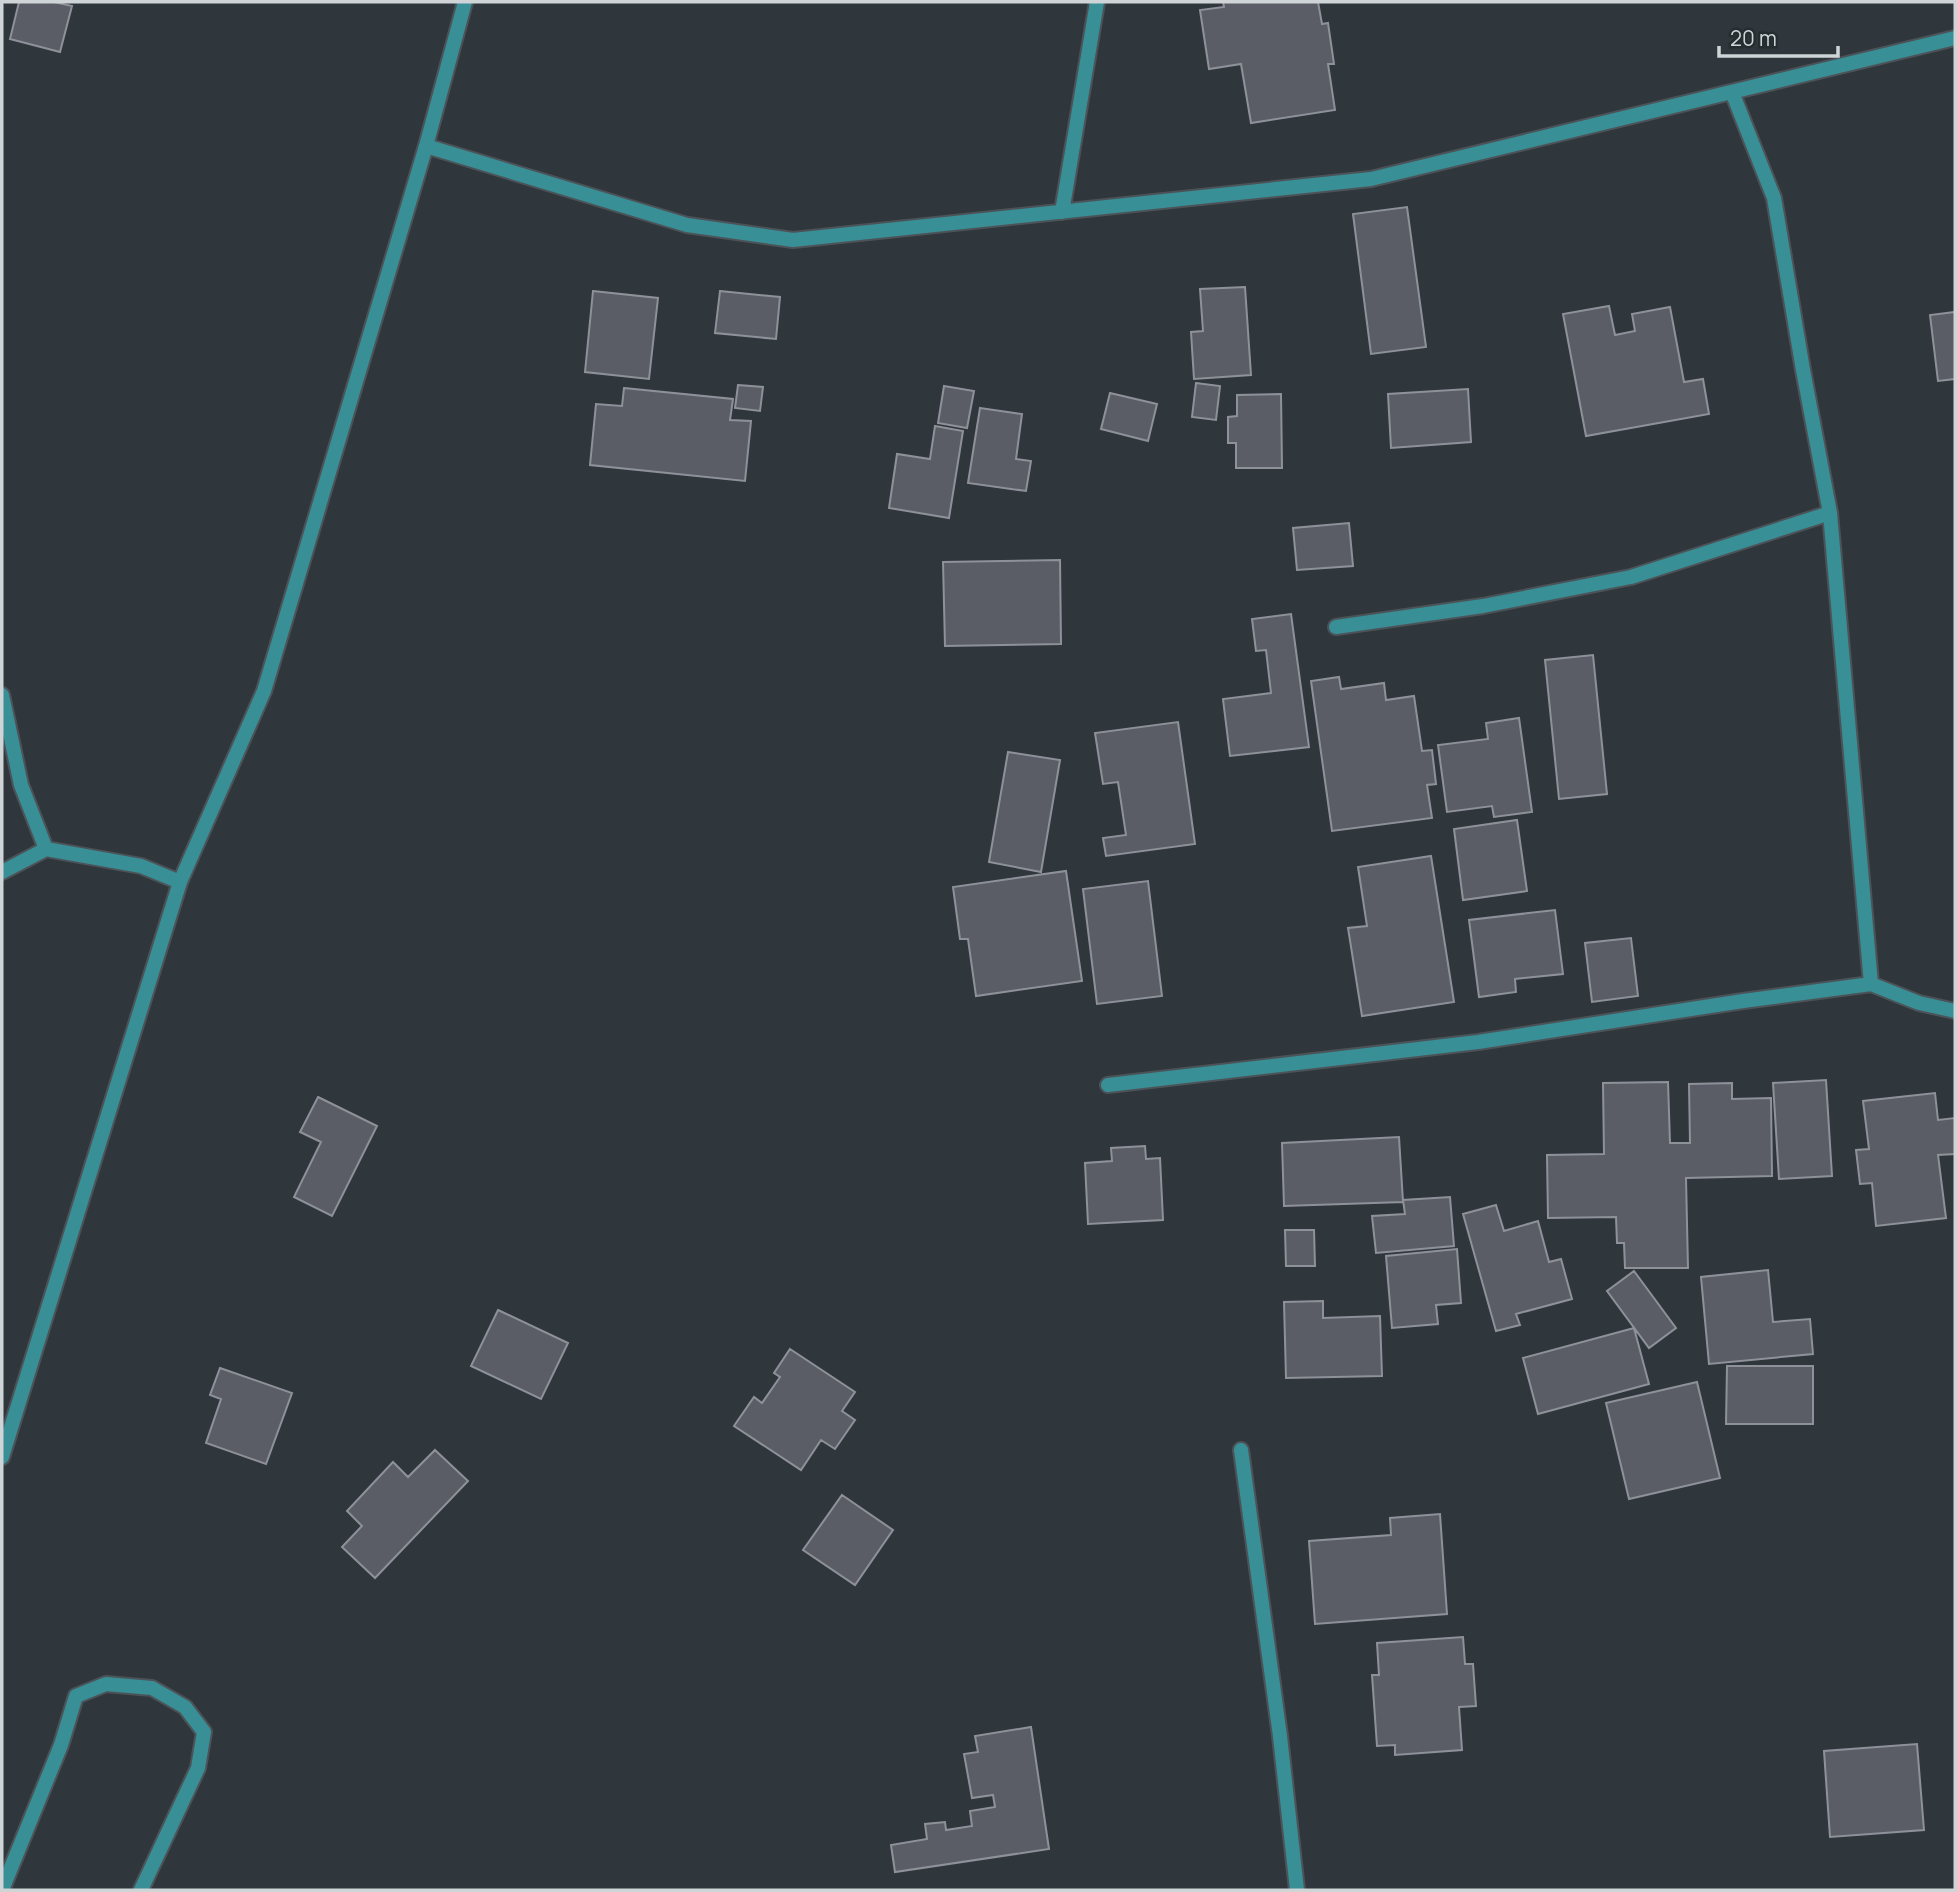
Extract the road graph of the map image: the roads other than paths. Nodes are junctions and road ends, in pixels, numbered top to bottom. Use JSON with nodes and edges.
{"nodes":[{"id":1,"x":465,"y":2,"type":"edge"},
{"id":2,"x":1097,"y":2,"type":"edge"},
{"id":3,"x":1955,"y":38,"type":"edge"},
{"id":4,"x":1732,"y":92,"type":"junction"},
{"id":5,"x":426,"y":146,"type":"junction"},
{"id":6,"x":1062,"y":212,"type":"junction"},
{"id":7,"x":1830,"y":513,"type":"junction"},
{"id":8,"x":1336,"y":627,"type":"dead end"},
{"id":9,"x":2,"y":695,"type":"edge"},
{"id":10,"x":46,"y":849,"type":"junction"},
{"id":11,"x":2,"y":872,"type":"edge"},
{"id":12,"x":180,"y":882,"type":"junction"},
{"id":13,"x":1871,"y":984,"type":"junction"},
{"id":14,"x":1955,"y":1011,"type":"edge"},
{"id":15,"x":1108,"y":1085,"type":"dead end"},
{"id":16,"x":4,"y":1438,"type":"edge"},
{"id":17,"x":1241,"y":1450,"type":"dead end"},
{"id":18,"x":2,"y":1457,"type":"edge"},
{"id":19,"x":2,"y":1890,"type":"edge"},
{"id":20,"x":141,"y":1890,"type":"edge"},
{"id":21,"x":1297,"y":1890,"type":"edge"}],
"edges":[{"from":1,"to":5,"type":"street"},
{"from":2,"to":6,"type":"street"},
{"from":3,"to":4,"type":"street"},
{"from":4,"to":6,"type":"street"},
{"from":4,"to":7,"type":"street"},
{"from":5,"to":6,"type":"street"},
{"from":5,"to":12,"type":"street"},
{"from":7,"to":8,"type":"street"},
{"from":7,"to":13,"type":"street"},
{"from":9,"to":10,"type":"street"},
{"from":10,"to":11,"type":"street"},
{"from":10,"to":12,"type":"street"},
{"from":12,"to":16,"type":"street"},
{"from":13,"to":14,"type":"street"},
{"from":13,"to":15,"type":"street"},
{"from":16,"to":18,"type":"street"},
{"from":17,"to":21,"type":"street"},
{"from":19,"to":20,"type":"street"}]}
